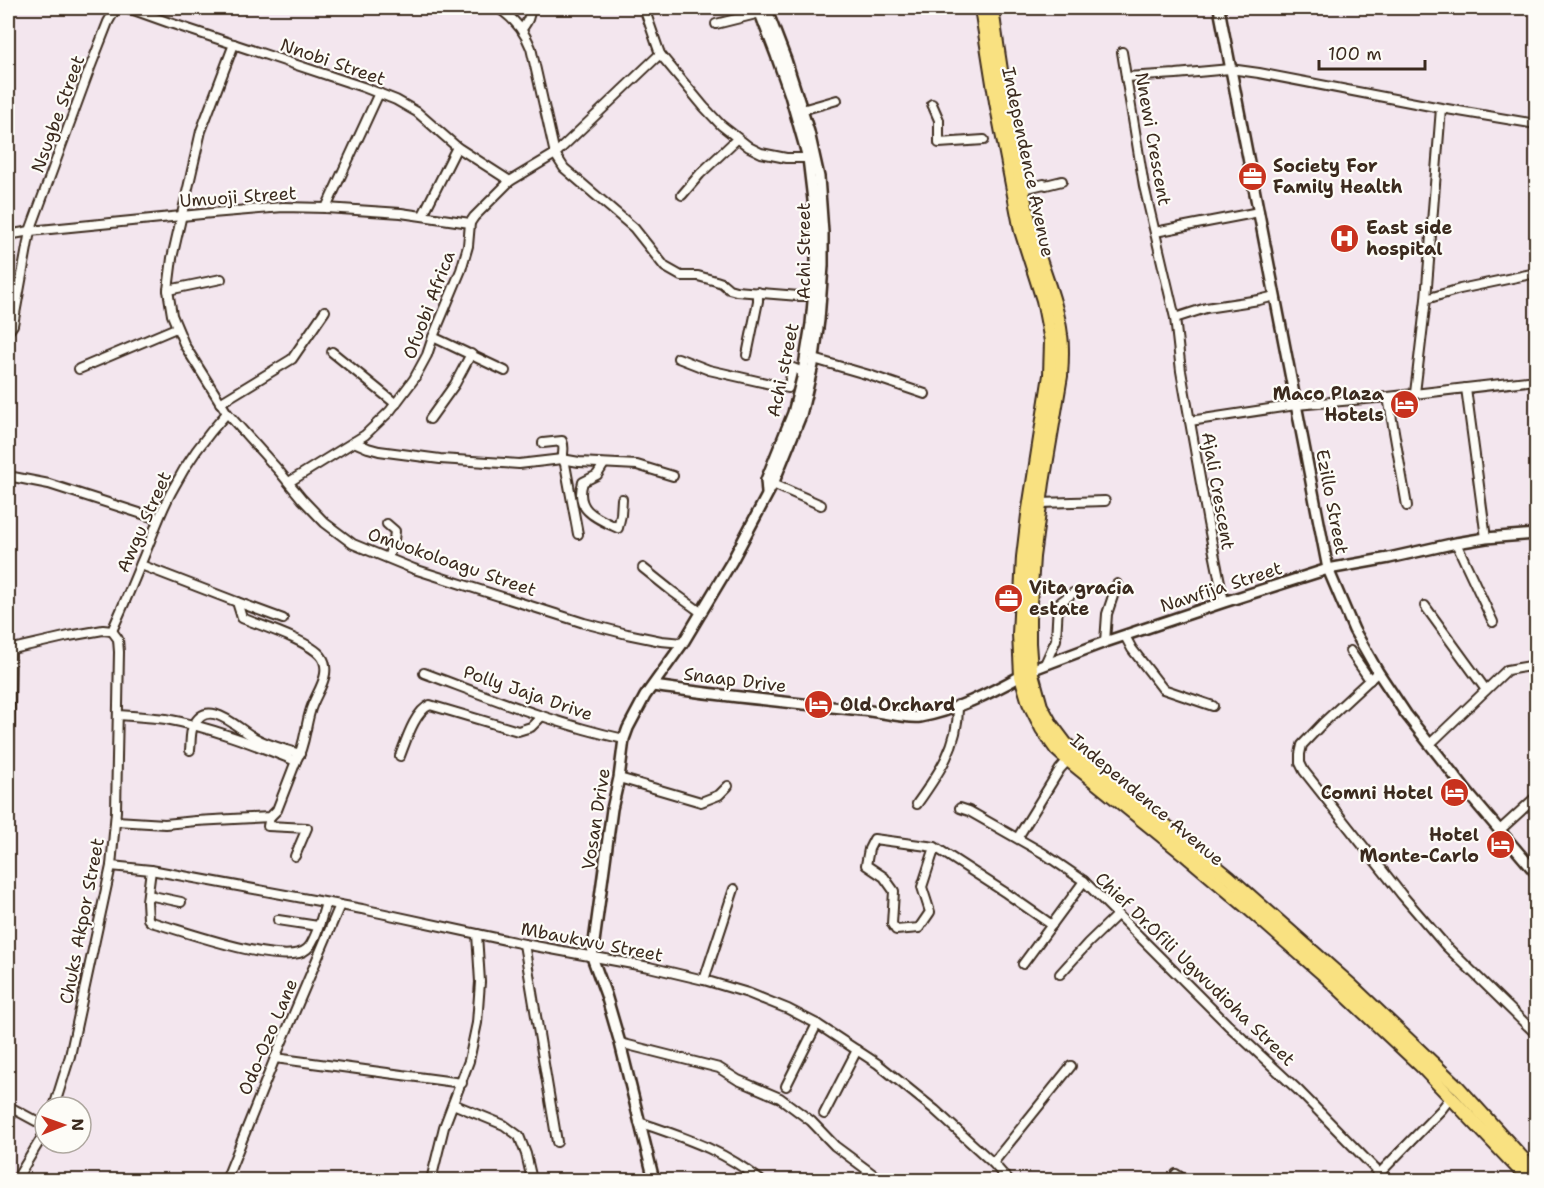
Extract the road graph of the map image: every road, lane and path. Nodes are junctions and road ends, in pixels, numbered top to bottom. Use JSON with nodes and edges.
{"nodes":[{"id":1,"x":116,"y":8,"type":"edge"},
{"id":2,"x":128,"y":8,"type":"edge"},
{"id":3,"x":498,"y":8,"type":"edge"},
{"id":4,"x":530,"y":8,"type":"edge"},
{"id":5,"x":644,"y":8,"type":"edge"},
{"id":6,"x":981,"y":8,"type":"edge"},
{"id":7,"x":992,"y":8,"type":"edge"},
{"id":8,"x":1219,"y":8,"type":"edge"},
{"id":9,"x":761,"y":9,"type":"edge"},
{"id":10,"x":716,"y":24,"type":"dead end"},
{"id":11,"x":522,"y":29,"type":"junction"},
{"id":12,"x":234,"y":44,"type":"junction"},
{"id":13,"x":1122,"y":52,"type":"dead end"},
{"id":14,"x":660,"y":54,"type":"junction"},
{"id":15,"x":1230,"y":69,"type":"junction"},
{"id":16,"x":1126,"y":77,"type":"junction"},
{"id":17,"x":379,"y":93,"type":"junction"},
{"id":18,"x":837,"y":100,"type":"dead end"},
{"id":19,"x":932,"y":104,"type":"dead end"},
{"id":20,"x":1441,"y":108,"type":"junction"},
{"id":21,"x":802,"y":110,"type":"junction"},
{"id":22,"x":1536,"y":124,"type":"edge"},
{"id":23,"x":737,"y":139,"type":"junction"},
{"id":24,"x":984,"y":140,"type":"dead end"},
{"id":25,"x":457,"y":147,"type":"junction"},
{"id":26,"x":555,"y":154,"type":"junction"},
{"id":27,"x":812,"y":158,"type":"junction"},
{"id":28,"x":1062,"y":181,"type":"dead end"},
{"id":29,"x":510,"y":182,"type":"junction"},
{"id":30,"x":1023,"y":189,"type":"junction"},
{"id":31,"x":682,"y":195,"type":"dead end"},
{"id":32,"x":326,"y":208,"type":"junction"},
{"id":33,"x":1259,"y":212,"type":"junction"},
{"id":34,"x":423,"y":215,"type":"junction"},
{"id":35,"x":182,"y":216,"type":"junction"},
{"id":36,"x":470,"y":223,"type":"junction"},
{"id":37,"x":30,"y":231,"type":"junction"},
{"id":38,"x":1155,"y":232,"type":"junction"},
{"id":39,"x":8,"y":235,"type":"edge"},
{"id":40,"x":1536,"y":273,"type":"edge"},
{"id":41,"x":221,"y":279,"type":"dead end"},
{"id":42,"x":168,"y":290,"type":"junction"},
{"id":43,"x":758,"y":292,"type":"junction"},
{"id":44,"x":817,"y":296,"type":"junction"},
{"id":45,"x":1275,"y":296,"type":"junction"},
{"id":46,"x":1426,"y":299,"type":"junction"},
{"id":47,"x":326,"y":311,"type":"dead end"},
{"id":48,"x":1175,"y":318,"type":"junction"},
{"id":49,"x":176,"y":328,"type":"junction"},
{"id":50,"x":8,"y":332,"type":"edge"},
{"id":51,"x":433,"y":337,"type":"junction"},
{"id":52,"x":332,"y":352,"type":"dead end"},
{"id":53,"x":471,"y":354,"type":"junction"},
{"id":54,"x":747,"y":355,"type":"dead end"},
{"id":55,"x":678,"y":358,"type":"dead end"},
{"id":56,"x":814,"y":359,"type":"junction"},
{"id":57,"x":79,"y":369,"type":"dead end"},
{"id":58,"x":505,"y":371,"type":"dead end"},
{"id":59,"x":1181,"y":371,"type":"joint"},
{"id":60,"x":803,"y":372,"type":"junction"},
{"id":61,"x":1536,"y":380,"type":"edge"},
{"id":62,"x":1466,"y":388,"type":"junction"},
{"id":63,"x":1414,"y":393,"type":"junction"},
{"id":64,"x":925,"y":394,"type":"dead end"},
{"id":65,"x":1388,"y":397,"type":"junction"},
{"id":66,"x":220,"y":403,"type":"junction"},
{"id":67,"x":396,"y":404,"type":"junction"},
{"id":68,"x":1296,"y":405,"type":"junction"},
{"id":69,"x":227,"y":412,"type":"junction"},
{"id":70,"x":430,"y":419,"type":"dead end"},
{"id":71,"x":1190,"y":422,"type":"junction"},
{"id":72,"x":354,"y":442,"type":"junction"},
{"id":73,"x":543,"y":443,"type":"dead end"},
{"id":74,"x":562,"y":459,"type":"junction"},
{"id":75,"x":604,"y":464,"type":"junction"},
{"id":76,"x":8,"y":476,"type":"edge"},
{"id":77,"x":673,"y":476,"type":"dead end"},
{"id":78,"x":289,"y":482,"type":"junction"},
{"id":79,"x":773,"y":483,"type":"junction"},
{"id":80,"x":767,"y":493,"type":"junction"},
{"id":81,"x":622,"y":499,"type":"dead end"},
{"id":82,"x":1105,"y":501,"type":"dead end"},
{"id":83,"x":1040,"y":503,"type":"junction"},
{"id":84,"x":821,"y":505,"type":"dead end"},
{"id":85,"x":1407,"y":506,"type":"dead end"},
{"id":86,"x":158,"y":519,"type":"junction"},
{"id":87,"x":387,"y":524,"type":"dead end"},
{"id":88,"x":578,"y":534,"type":"dead end"},
{"id":89,"x":1536,"y":534,"type":"edge"},
{"id":90,"x":1486,"y":538,"type":"junction"},
{"id":91,"x":1456,"y":543,"type":"junction"},
{"id":92,"x":388,"y":558,"type":"junction"},
{"id":93,"x":141,"y":565,"type":"junction"},
{"id":94,"x":644,"y":568,"type":"dead end"},
{"id":95,"x":1329,"y":569,"type":"junction"},
{"id":96,"x":1117,"y":584,"type":"dead end"},
{"id":97,"x":1073,"y":593,"type":"dead end"},
{"id":98,"x":237,"y":602,"type":"junction"},
{"id":99,"x":1224,"y":602,"type":"junction"},
{"id":100,"x":1425,"y":606,"type":"dead end"},
{"id":101,"x":702,"y":613,"type":"junction"},
{"id":102,"x":283,"y":619,"type":"dead end"},
{"id":103,"x":1493,"y":622,"type":"dead end"},
{"id":104,"x":112,"y":631,"type":"junction"},
{"id":105,"x":1125,"y":636,"type":"junction"},
{"id":106,"x":1105,"y":642,"type":"junction"},
{"id":107,"x":683,"y":643,"type":"junction"},
{"id":108,"x":10,"y":650,"type":"edge"},
{"id":109,"x":1350,"y":651,"type":"dead end"},
{"id":110,"x":1045,"y":664,"type":"junction"},
{"id":111,"x":1536,"y":664,"type":"edge"},
{"id":112,"x":1378,"y":672,"type":"junction"},
{"id":113,"x":424,"y":673,"type":"dead end"},
{"id":114,"x":1026,"y":673,"type":"junction"},
{"id":115,"x":1370,"y":680,"type":"junction"},
{"id":116,"x":653,"y":686,"type":"junction"},
{"id":117,"x":1486,"y":690,"type":"junction"},
{"id":118,"x":958,"y":705,"type":"junction"},
{"id":119,"x":1213,"y":706,"type":"dead end"},
{"id":120,"x":119,"y":715,"type":"junction"},
{"id":121,"x":542,"y":716,"type":"junction"},
{"id":122,"x":193,"y":726,"type":"junction"},
{"id":123,"x":624,"y":739,"type":"junction"},
{"id":124,"x":1430,"y":744,"type":"junction"},
{"id":125,"x":190,"y":750,"type":"dead end"},
{"id":126,"x":400,"y":756,"type":"dead end"},
{"id":127,"x":298,"y":758,"type":"junction"},
{"id":128,"x":1068,"y":760,"type":"junction"},
{"id":129,"x":619,"y":778,"type":"junction"},
{"id":130,"x":728,"y":786,"type":"dead end"},
{"id":131,"x":1536,"y":797,"type":"edge"},
{"id":132,"x":917,"y":804,"type":"dead end"},
{"id":133,"x":960,"y":808,"type":"dead end"},
{"id":134,"x":270,"y":817,"type":"junction"},
{"id":135,"x":8,"y":819,"type":"edge"},
{"id":136,"x":116,"y":821,"type":"junction"},
{"id":137,"x":1500,"y":830,"type":"junction"},
{"id":138,"x":1020,"y":834,"type":"dead end"},
{"id":139,"x":935,"y":847,"type":"junction"},
{"id":140,"x":295,"y":856,"type":"dead end"},
{"id":141,"x":111,"y":866,"type":"junction"},
{"id":142,"x":152,"y":870,"type":"junction"},
{"id":143,"x":1536,"y":873,"type":"edge"},
{"id":144,"x":1084,"y":880,"type":"junction"},
{"id":145,"x":734,"y":889,"type":"dead end"},
{"id":146,"x":148,"y":895,"type":"junction"},
{"id":147,"x":181,"y":903,"type":"dead end"},
{"id":148,"x":326,"y":903,"type":"junction"},
{"id":149,"x":340,"y":905,"type":"junction"},
{"id":150,"x":1117,"y":915,"type":"junction"},
{"id":151,"x":278,"y":920,"type":"dead end"},
{"id":152,"x":1052,"y":925,"type":"junction"},
{"id":153,"x":318,"y":926,"type":"junction"},
{"id":154,"x":477,"y":934,"type":"junction"},
{"id":155,"x":524,"y":944,"type":"junction"},
{"id":156,"x":592,"y":957,"type":"junction"},
{"id":157,"x":1023,"y":964,"type":"dead end"},
{"id":158,"x":1060,"y":974,"type":"dead end"},
{"id":159,"x":704,"y":980,"type":"junction"},
{"id":160,"x":817,"y":1024,"type":"junction"},
{"id":161,"x":1536,"y":1034,"type":"edge"},
{"id":162,"x":620,"y":1043,"type":"junction"},
{"id":163,"x":856,"y":1050,"type":"junction"},
{"id":164,"x":275,"y":1058,"type":"junction"},
{"id":165,"x":1071,"y":1066,"type":"dead end"},
{"id":166,"x":462,"y":1083,"type":"junction"},
{"id":167,"x":786,"y":1086,"type":"dead end"},
{"id":168,"x":1455,"y":1092,"type":"junction"},
{"id":169,"x":58,"y":1095,"type":"edge"},
{"id":170,"x":453,"y":1104,"type":"junction"},
{"id":171,"x":8,"y":1106,"type":"edge"},
{"id":172,"x":824,"y":1114,"type":"dead end"},
{"id":173,"x":33,"y":1120,"type":"edge"},
{"id":174,"x":639,"y":1122,"type":"junction"},
{"id":175,"x":557,"y":1142,"type":"dead end"},
{"id":176,"x":33,"y":1152,"type":"edge"},
{"id":177,"x":993,"y":1163,"type":"junction"},
{"id":178,"x":1380,"y":1173,"type":"junction"},
{"id":179,"x":1536,"y":1173,"type":"edge"},
{"id":180,"x":1176,"y":1174,"type":"dead end"},
{"id":181,"x":16,"y":1180,"type":"edge"},
{"id":182,"x":226,"y":1180,"type":"edge"},
{"id":183,"x":431,"y":1180,"type":"edge"},
{"id":184,"x":532,"y":1180,"type":"edge"},
{"id":185,"x":654,"y":1180,"type":"edge"},
{"id":186,"x":760,"y":1180,"type":"edge"},
{"id":187,"x":877,"y":1180,"type":"edge"},
{"id":188,"x":1008,"y":1180,"type":"edge"},
{"id":189,"x":1185,"y":1180,"type":"edge"},
{"id":190,"x":1373,"y":1180,"type":"edge"},
{"id":191,"x":1386,"y":1180,"type":"edge"},
{"id":192,"x":1529,"y":1180,"type":"edge"}],
"edges":[{"from":1,"to":37,"type":"street","name":"Nsugbe Street"},
{"from":2,"to":12,"type":"street","name":"Nnobi Street"},
{"from":3,"to":11,"type":"street"},
{"from":4,"to":11,"type":"street"},
{"from":5,"to":14,"type":"street"},
{"from":6,"to":114,"type":"main road","name":"Independence Avenue"},
{"from":7,"to":30,"type":"main road","name":"Independence Avenue"},
{"from":8,"to":15,"type":"street","name":"Ezillo Street"},
{"from":9,"to":10,"type":"street"},
{"from":9,"to":21,"type":"street","name":"Achi Street"},
{"from":9,"to":27,"type":"street"},
{"from":11,"to":26,"type":"street"},
{"from":12,"to":17,"type":"street","name":"Nnobi Street"},
{"from":12,"to":35,"type":"street"},
{"from":13,"to":16,"type":"street","name":"Nnewi Crescent"},
{"from":14,"to":23,"type":"street"},
{"from":14,"to":26,"type":"street"},
{"from":15,"to":16,"type":"street"},
{"from":15,"to":20,"type":"street"},
{"from":15,"to":33,"type":"street","name":"Ezillo Street"},
{"from":16,"to":38,"type":"street","name":"Nnewi Crescent"},
{"from":17,"to":25,"type":"street","name":"Nnobi Street"},
{"from":17,"to":32,"type":"street"},
{"from":18,"to":21,"type":"street"},
{"from":19,"to":24,"type":"street"},
{"from":20,"to":22,"type":"street"},
{"from":20,"to":46,"type":"street"},
{"from":21,"to":27,"type":"street","name":"Achi Street"},
{"from":23,"to":27,"type":"street"},
{"from":23,"to":31,"type":"street"},
{"from":25,"to":29,"type":"street","name":"Nnobi Street"},
{"from":25,"to":34,"type":"street"},
{"from":26,"to":29,"type":"street"},
{"from":26,"to":43,"type":"street"},
{"from":27,"to":44,"type":"street","name":"Achi Street"},
{"from":28,"to":30,"type":"street"},
{"from":29,"to":36,"type":"street"},
{"from":30,"to":83,"type":"main road","name":"Independence Avenue"},
{"from":32,"to":34,"type":"street","name":"Umuoji Street"},
{"from":32,"to":35,"type":"street","name":"Umuoji Street"},
{"from":33,"to":38,"type":"street","name":"Nnewi Crescent"},
{"from":33,"to":45,"type":"street","name":"Ezillo Street"},
{"from":34,"to":36,"type":"street","name":"Umuoji Street"},
{"from":35,"to":37,"type":"street","name":"Umuoji Street"},
{"from":35,"to":42,"type":"street"},
{"from":36,"to":51,"type":"street","name":"Ofuobi Africa"},
{"from":37,"to":39,"type":"street","name":"Umuoji Street"},
{"from":37,"to":50,"type":"street","name":"Nsugbe Street"},
{"from":38,"to":48,"type":"street","name":"Nnewi Crescent"},
{"from":40,"to":46,"type":"street"},
{"from":41,"to":42,"type":"street"},
{"from":42,"to":49,"type":"street"},
{"from":43,"to":44,"type":"street"},
{"from":43,"to":54,"type":"street"},
{"from":44,"to":56,"type":"street","name":"Achi Street"},
{"from":44,"to":60,"type":"street","name":"Achi street"},
{"from":45,"to":48,"type":"street"},
{"from":45,"to":68,"type":"street","name":"Ezillo Street"},
{"from":46,"to":63,"type":"street"},
{"from":47,"to":66,"type":"street"},
{"from":48,"to":59,"type":"street","name":"Nnewi Crescent"},
{"from":49,"to":57,"type":"street"},
{"from":49,"to":66,"type":"street"},
{"from":51,"to":53,"type":"street"},
{"from":51,"to":67,"type":"street","name":"Ofuobi Africa"},
{"from":52,"to":67,"type":"street"},
{"from":53,"to":58,"type":"street"},
{"from":53,"to":70,"type":"street"},
{"from":55,"to":60,"type":"street"},
{"from":56,"to":64,"type":"street"},
{"from":56,"to":79,"type":"street","name":"Achi Street"},
{"from":59,"to":71,"type":"street","name":"Ajali Crescent"},
{"from":60,"to":80,"type":"street","name":"Achi street"},
{"from":61,"to":62,"type":"street"},
{"from":62,"to":63,"type":"street"},
{"from":62,"to":90,"type":"street"},
{"from":63,"to":65,"type":"street"},
{"from":65,"to":68,"type":"street"},
{"from":65,"to":85,"type":"street"},
{"from":66,"to":69,"type":"street"},
{"from":67,"to":72,"type":"street","name":"Ofuobi Africa"},
{"from":68,"to":71,"type":"street"},
{"from":68,"to":95,"type":"street","name":"Ezillo Street"},
{"from":69,"to":78,"type":"street","name":"Omuokoloagu Street"},
{"from":69,"to":86,"type":"street","name":"Awgu Street"},
{"from":71,"to":99,"type":"street","name":"Ajali Crescent"},
{"from":72,"to":74,"type":"street"},
{"from":72,"to":78,"type":"street","name":"Ofuobi Africa"},
{"from":73,"to":74,"type":"street"},
{"from":74,"to":75,"type":"street"},
{"from":74,"to":88,"type":"street"},
{"from":75,"to":77,"type":"street"},
{"from":75,"to":81,"type":"street"},
{"from":76,"to":86,"type":"street"},
{"from":78,"to":92,"type":"street","name":"Omuokoloagu Street"},
{"from":79,"to":80,"type":"street","name":"Achi Street"},
{"from":79,"to":84,"type":"street"},
{"from":80,"to":101,"type":"street","name":"Vosan Drive"},
{"from":82,"to":83,"type":"street"},
{"from":83,"to":114,"type":"main road","name":"Independence Avenue"},
{"from":86,"to":93,"type":"street","name":"Awgu Street"},
{"from":87,"to":92,"type":"street"},
{"from":89,"to":90,"type":"street","name":"Nawfija Street"},
{"from":90,"to":91,"type":"street","name":"Nawfija Street"},
{"from":91,"to":95,"type":"street","name":"Nawfija Street"},
{"from":91,"to":103,"type":"street"},
{"from":92,"to":107,"type":"street","name":"Omuokoloagu Street"},
{"from":93,"to":98,"type":"street"},
{"from":93,"to":104,"type":"street","name":"Awgu Street"},
{"from":94,"to":101,"type":"street"},
{"from":95,"to":99,"type":"street","name":"Nawfija Street"},
{"from":95,"to":112,"type":"street","name":"Ezillo Street"},
{"from":96,"to":106,"type":"street"},
{"from":97,"to":110,"type":"street"},
{"from":98,"to":102,"type":"street"},
{"from":98,"to":127,"type":"street"},
{"from":99,"to":105,"type":"street","name":"Nawfija Street"},
{"from":100,"to":117,"type":"street"},
{"from":101,"to":107,"type":"street","name":"Vosan Drive"},
{"from":104,"to":108,"type":"street"},
{"from":104,"to":120,"type":"street","name":"Chuks Akpor Street"},
{"from":105,"to":106,"type":"street","name":"Nawfija Street"},
{"from":105,"to":119,"type":"street"},
{"from":106,"to":110,"type":"street","name":"Nawfija Street"},
{"from":107,"to":116,"type":"street","name":"Vosan Drive"},
{"from":108,"to":135,"type":"street"},
{"from":109,"to":115,"type":"street"},
{"from":110,"to":114,"type":"street","name":"Nawfija Street"},
{"from":111,"to":117,"type":"street"},
{"from":112,"to":115,"type":"street"},
{"from":112,"to":124,"type":"street","name":"Ezillo Street"},
{"from":113,"to":121,"type":"street","name":"Polly Jaja Drive"},
{"from":114,"to":118,"type":"street","name":"Snaap Drive"},
{"from":114,"to":128,"type":"main road","name":"Independence Avenue"},
{"from":114,"to":168,"type":"main road","name":"Independence Avenue"},
{"from":115,"to":161,"type":"street"},
{"from":116,"to":118,"type":"street","name":"Snaap Drive"},
{"from":116,"to":123,"type":"street","name":"Vosan Drive"},
{"from":117,"to":124,"type":"street"},
{"from":118,"to":132,"type":"street"},
{"from":120,"to":122,"type":"street"},
{"from":120,"to":136,"type":"street","name":"Chuks Akpor Street"},
{"from":121,"to":123,"type":"street","name":"Polly Jaja Drive"},
{"from":121,"to":126,"type":"street"},
{"from":122,"to":125,"type":"street"},
{"from":122,"to":127,"type":"street"},
{"from":122,"to":127,"type":"street"},
{"from":123,"to":129,"type":"street","name":"Vosan Drive"},
{"from":124,"to":137,"type":"street","name":"Ezillo Street"},
{"from":127,"to":134,"type":"street"},
{"from":128,"to":138,"type":"street"},
{"from":128,"to":168,"type":"main road","name":"Independence Avenue"},
{"from":129,"to":130,"type":"street"},
{"from":129,"to":156,"type":"street","name":"Vosan Drive"},
{"from":131,"to":137,"type":"street"},
{"from":133,"to":144,"type":"street","name":"Chief Dr.Ofili Ugwudioha Street"},
{"from":134,"to":136,"type":"street"},
{"from":134,"to":140,"type":"street"},
{"from":136,"to":141,"type":"street","name":"Chuks Akpor Street"},
{"from":137,"to":143,"type":"street","name":"Ezillo Street"},
{"from":139,"to":139,"type":"street"},
{"from":139,"to":152,"type":"street"},
{"from":141,"to":142,"type":"street","name":"Mbaukwu Street"},
{"from":141,"to":169,"type":"street","name":"Chuks Akpor Street"},
{"from":142,"to":146,"type":"street"},
{"from":142,"to":148,"type":"street","name":"Mbaukwu Street"},
{"from":144,"to":150,"type":"street","name":"Chief Dr.Ofili Ugwudioha Street"},
{"from":144,"to":152,"type":"street"},
{"from":145,"to":159,"type":"street"},
{"from":146,"to":147,"type":"street"},
{"from":146,"to":153,"type":"street"},
{"from":148,"to":149,"type":"street","name":"Mbaukwu Street"},
{"from":148,"to":153,"type":"street"},
{"from":149,"to":154,"type":"street","name":"Mbaukwu Street"},
{"from":149,"to":164,"type":"street","name":"Odo-Ozo Lane"},
{"from":150,"to":158,"type":"street"},
{"from":150,"to":178,"type":"street","name":"Chief Dr.Ofili Ugwudioha Street"},
{"from":151,"to":153,"type":"street"},
{"from":152,"to":157,"type":"street"},
{"from":154,"to":155,"type":"street","name":"Mbaukwu Street"},
{"from":154,"to":166,"type":"street"},
{"from":155,"to":156,"type":"street","name":"Mbaukwu Street"},
{"from":155,"to":175,"type":"street"},
{"from":156,"to":159,"type":"street","name":"Mbaukwu Street"},
{"from":156,"to":162,"type":"street","name":"Vosan Drive"},
{"from":159,"to":160,"type":"street","name":"Mbaukwu Street"},
{"from":160,"to":163,"type":"street","name":"Mbaukwu Street"},
{"from":160,"to":167,"type":"street"},
{"from":162,"to":174,"type":"street","name":"Vosan Drive"},
{"from":162,"to":187,"type":"street"},
{"from":163,"to":172,"type":"street"},
{"from":163,"to":177,"type":"street","name":"Mbaukwu Street"},
{"from":164,"to":166,"type":"street"},
{"from":164,"to":182,"type":"street","name":"Odo-Ozo Lane"},
{"from":165,"to":177,"type":"street"},
{"from":166,"to":170,"type":"street"},
{"from":168,"to":178,"type":"street"},
{"from":168,"to":179,"type":"main road","name":"Independence Avenue"},
{"from":168,"to":192,"type":"main road","name":"Independence Avenue"},
{"from":170,"to":183,"type":"street"},
{"from":170,"to":184,"type":"street"},
{"from":171,"to":173,"type":"street"},
{"from":174,"to":185,"type":"street","name":"Vosan Drive"},
{"from":174,"to":186,"type":"street"},
{"from":176,"to":181,"type":"street"},
{"from":177,"to":188,"type":"street","name":"Mbaukwu Street"},
{"from":178,"to":190,"type":"street"},
{"from":178,"to":191,"type":"street","name":"Chief Dr.Ofili Ugwudioha Street"},
{"from":180,"to":189,"type":"street"}]}
